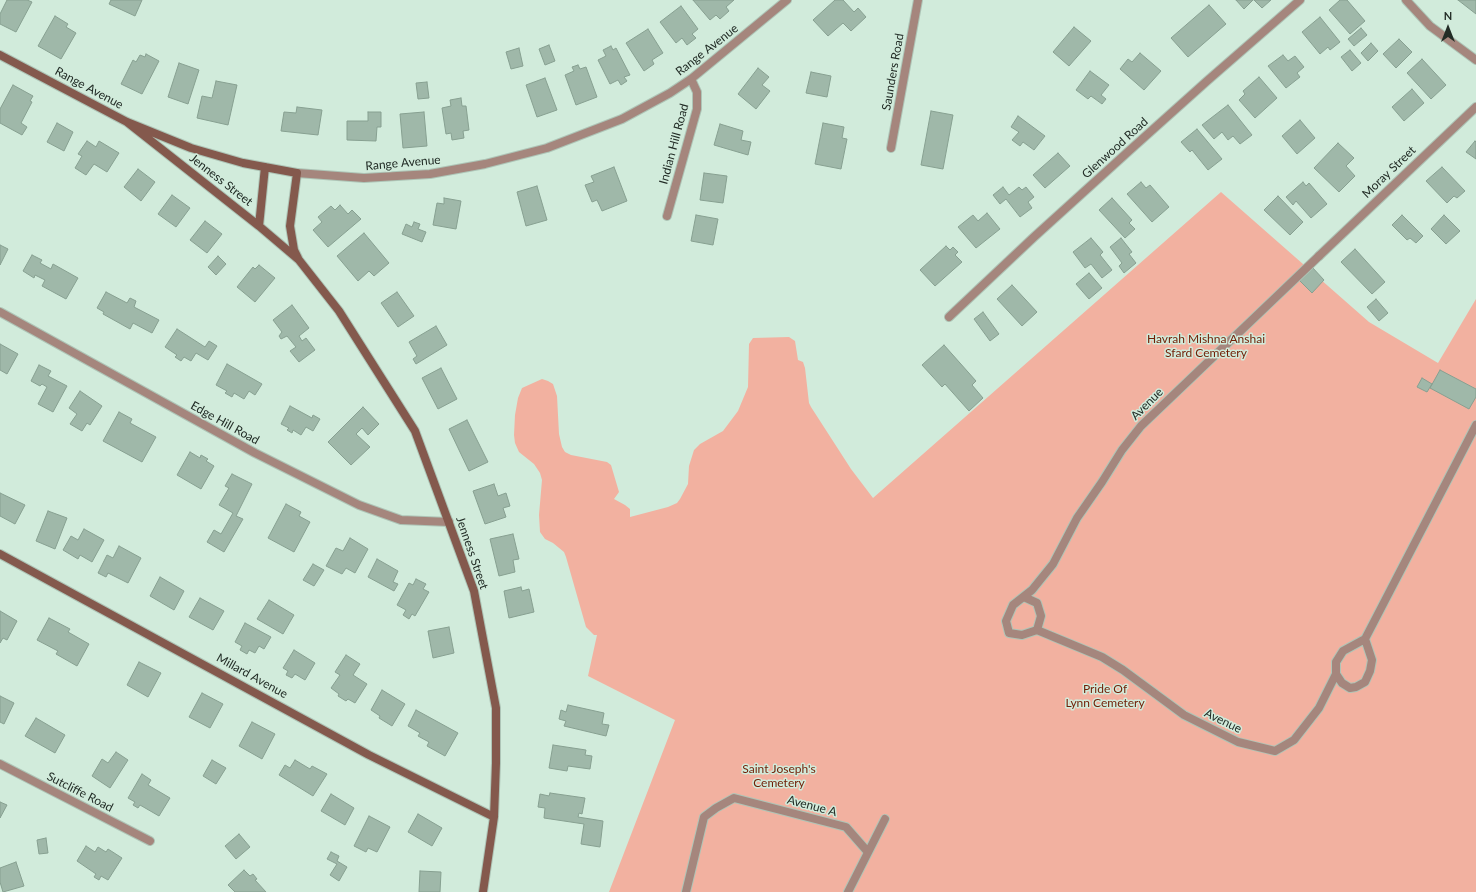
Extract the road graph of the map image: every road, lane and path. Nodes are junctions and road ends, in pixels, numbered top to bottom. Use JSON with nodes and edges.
{"nodes":[{"id":1,"x":787,"y":0,"type":"edge"},
{"id":2,"x":918,"y":0,"type":"edge"},
{"id":3,"x":1300,"y":0,"type":"edge"},
{"id":4,"x":1406,"y":0,"type":"edge"},
{"id":5,"x":0,"y":55,"type":"edge"},
{"id":6,"x":1476,"y":60,"type":"edge"},
{"id":7,"x":691,"y":79,"type":"junction"},
{"id":8,"x":1476,"y":107,"type":"edge"},
{"id":9,"x":127,"y":122,"type":"junction"},
{"id":10,"x":891,"y":148,"type":"dead end"},
{"id":11,"x":265,"y":167,"type":"junction"},
{"id":12,"x":297,"y":174,"type":"junction"},
{"id":13,"x":668,"y":216,"type":"dead end"},
{"id":14,"x":259,"y":226,"type":"junction"},
{"id":15,"x":1319,"y":256,"type":"joint"},
{"id":16,"x":299,"y":260,"type":"junction"},
{"id":17,"x":0,"y":312,"type":"edge"},
{"id":18,"x":949,"y":317,"type":"dead end"},
{"id":19,"x":1476,"y":425,"type":"edge"},
{"id":20,"x":449,"y":522,"type":"junction"},
{"id":21,"x":0,"y":554,"type":"edge"},
{"id":22,"x":1024,"y":597,"type":"junction"},
{"id":23,"x":1037,"y":630,"type":"junction"},
{"id":24,"x":1365,"y":639,"type":"junction"},
{"id":25,"x":1336,"y":674,"type":"junction"},
{"id":26,"x":0,"y":764,"type":"edge"},
{"id":27,"x":494,"y":817,"type":"junction"},
{"id":28,"x":884,"y":819,"type":"dead end"},
{"id":29,"x":150,"y":841,"type":"dead end"},
{"id":30,"x":867,"y":851,"type":"junction"},
{"id":31,"x":483,"y":892,"type":"edge"},
{"id":32,"x":686,"y":892,"type":"edge"},
{"id":33,"x":848,"y":892,"type":"edge"}],
"edges":[{"from":1,"to":7,"type":"street","name":"Range Avenue"},
{"from":2,"to":10,"type":"street","name":"Saunders Road"},
{"from":3,"to":18,"type":"street","name":"Glenwood Road"},
{"from":4,"to":6,"type":"street"},
{"from":5,"to":9,"type":"street","name":"Range Avenue"},
{"from":7,"to":12,"type":"street","name":"Range Avenue"},
{"from":7,"to":13,"type":"street","name":"Indian Hill Road"},
{"from":8,"to":15,"type":"street","name":"Moray Street"},
{"from":9,"to":11,"type":"street","name":"Range Avenue"},
{"from":9,"to":14,"type":"street","name":"Jenness Street"},
{"from":11,"to":12,"type":"street","name":"Range Avenue"},
{"from":11,"to":14,"type":"street"},
{"from":12,"to":16,"type":"street","name":"Jenness Street"},
{"from":14,"to":16,"type":"street","name":"Jenness Street"},
{"from":15,"to":22,"type":"street","name":"Avenue"},
{"from":16,"to":20,"type":"street","name":"Jenness Street"},
{"from":17,"to":20,"type":"street","name":"Edge Hill Road"},
{"from":19,"to":24,"type":"street"},
{"from":20,"to":27,"type":"street","name":"Jenness Street"},
{"from":21,"to":27,"type":"street","name":"Millard Avenue"},
{"from":22,"to":23,"type":"street"},
{"from":22,"to":23,"type":"street","name":"Avenue"},
{"from":23,"to":25,"type":"street","name":"Avenue"},
{"from":24,"to":25,"type":"street","name":"Avenue"},
{"from":24,"to":25,"type":"street"},
{"from":26,"to":29,"type":"street","name":"Sutcliffe Road"},
{"from":27,"to":31,"type":"street","name":"Jenness Street"},
{"from":28,"to":30,"type":"street"},
{"from":30,"to":32,"type":"street","name":"Avenue A"},
{"from":30,"to":33,"type":"street"}]}
